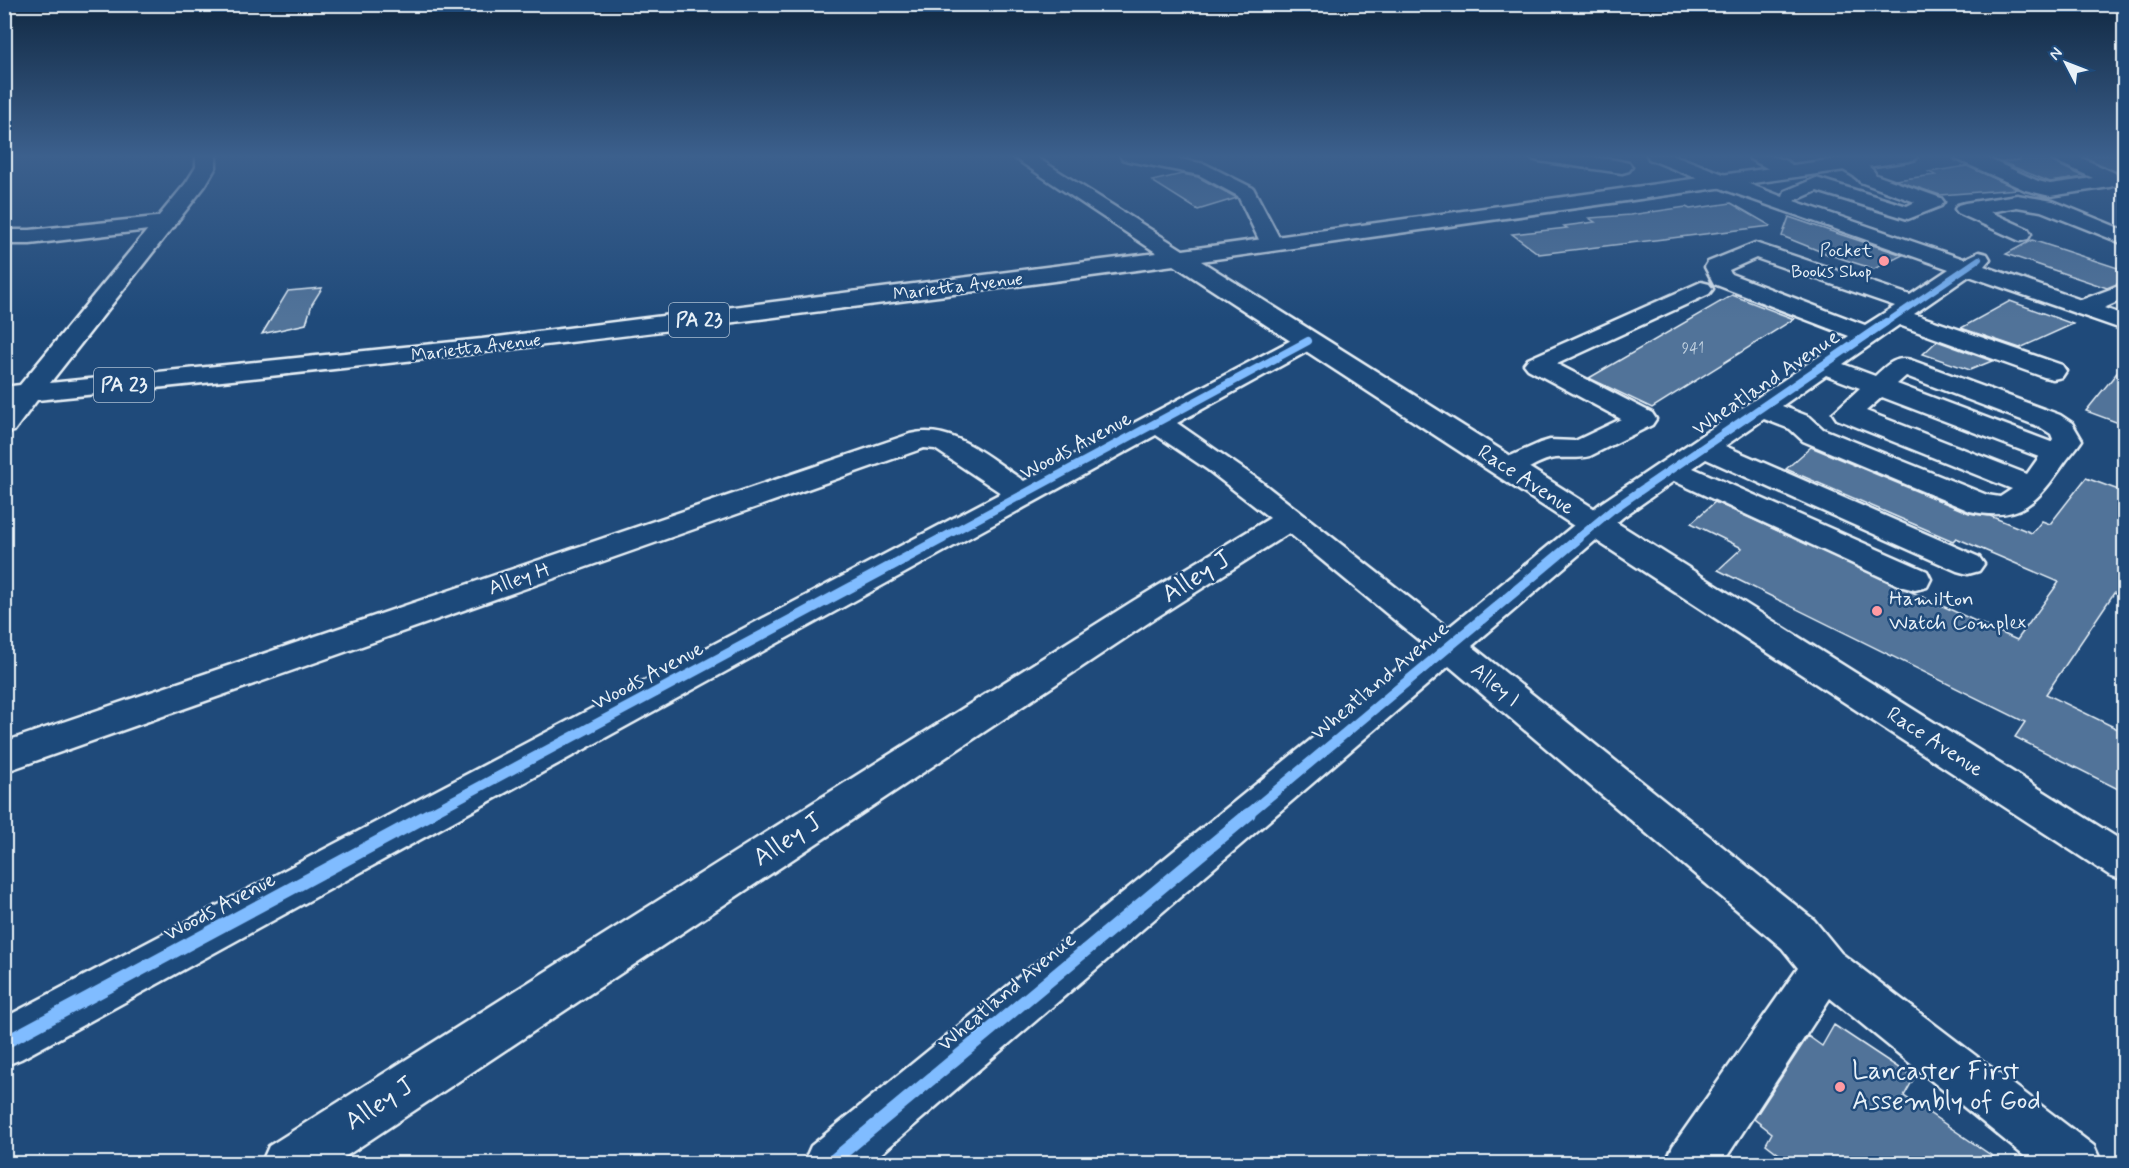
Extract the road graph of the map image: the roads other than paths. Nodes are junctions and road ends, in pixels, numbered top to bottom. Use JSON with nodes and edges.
{"nodes":[{"id":1,"x":176,"y":210,"type":"edge"},
{"id":2,"x":1104,"y":210,"type":"edge"},
{"id":3,"x":1255,"y":210,"type":"edge"},
{"id":4,"x":1515,"y":210,"type":"edge"},
{"id":5,"x":1809,"y":210,"type":"edge"},
{"id":6,"x":1831,"y":210,"type":"edge"},
{"id":7,"x":1897,"y":210,"type":"edge"},
{"id":8,"x":1916,"y":210,"type":"edge"},
{"id":9,"x":1968,"y":210,"type":"edge"},
{"id":10,"x":2014,"y":210,"type":"edge"},
{"id":11,"x":2104,"y":210,"type":"edge"},
{"id":12,"x":2124,"y":218,"type":"edge"},
{"id":13,"x":166,"y":222,"type":"junction"},
{"id":14,"x":2020,"y":234,"type":"dead end"},
{"id":15,"x":4,"y":237,"type":"edge"},
{"id":16,"x":1271,"y":243,"type":"junction"},
{"id":17,"x":2119,"y":247,"type":"edge"},
{"id":18,"x":1178,"y":257,"type":"junction"},
{"id":19,"x":1730,"y":261,"type":"dead end"},
{"id":20,"x":1973,"y":263,"type":"junction"},
{"id":21,"x":1701,"y":289,"type":"dead end"},
{"id":22,"x":2124,"y":291,"type":"edge"},
{"id":23,"x":2092,"y":305,"type":"junction"},
{"id":24,"x":2124,"y":309,"type":"edge"},
{"id":25,"x":1891,"y":319,"type":"junction"},
{"id":26,"x":2124,"y":323,"type":"edge"},
{"id":27,"x":1308,"y":341,"type":"junction"},
{"id":28,"x":1823,"y":365,"type":"junction"},
{"id":29,"x":2053,"y":371,"type":"dead end"},
{"id":30,"x":1878,"y":386,"type":"junction"},
{"id":31,"x":16,"y":394,"type":"edge"},
{"id":32,"x":1761,"y":408,"type":"junction"},
{"id":33,"x":1156,"y":422,"type":"junction"},
{"id":34,"x":4,"y":425,"type":"edge"},
{"id":35,"x":1703,"y":447,"type":"junction"},
{"id":36,"x":1507,"y":468,"type":"junction"},
{"id":37,"x":1672,"y":469,"type":"junction"},
{"id":38,"x":2030,"y":486,"type":"junction"},
{"id":39,"x":1023,"y":494,"type":"junction"},
{"id":40,"x":1290,"y":519,"type":"junction"},
{"id":41,"x":1595,"y":524,"type":"junction"},
{"id":42,"x":1968,"y":564,"type":"dead end"},
{"id":43,"x":1915,"y":579,"type":"dead end"},
{"id":44,"x":1449,"y":646,"type":"junction"},
{"id":45,"x":4,"y":757,"type":"edge"},
{"id":46,"x":2124,"y":863,"type":"edge"},
{"id":47,"x":1811,"y":951,"type":"junction"},
{"id":48,"x":4,"y":1043,"type":"edge"},
{"id":49,"x":287,"y":1164,"type":"edge"},
{"id":50,"x":829,"y":1164,"type":"edge"},
{"id":51,"x":1691,"y":1164,"type":"edge"},
{"id":52,"x":2076,"y":1164,"type":"edge"}],
"edges":[{"from":1,"to":13,"type":"main road"},
{"from":2,"to":18,"type":"main road","name":"Race Avenue"},
{"from":3,"to":16,"type":"main road"},
{"from":4,"to":16,"type":"main road","name":"Marietta Avenue","number":"PA 23"},
{"from":5,"to":20,"type":"main road"},
{"from":6,"to":20,"type":"main road"},
{"from":7,"to":8,"type":"main road"},
{"from":9,"to":14,"type":"main road"},
{"from":10,"to":17,"type":"main road"},
{"from":11,"to":12,"type":"main road"},
{"from":13,"to":15,"type":"main road"},
{"from":13,"to":31,"type":"main road"},
{"from":16,"to":18,"type":"main road","name":"Marietta Avenue","number":"PA 23"},
{"from":18,"to":27,"type":"main road","name":"Race Avenue"},
{"from":18,"to":31,"type":"main road","name":"Marietta Avenue","number":"PA 23"},
{"from":19,"to":25,"type":"main road"},
{"from":20,"to":23,"type":"main road"},
{"from":20,"to":25,"type":"main road","name":"Wheatland Avenue"},
{"from":21,"to":36,"type":"main road"},
{"from":22,"to":23,"type":"main road"},
{"from":23,"to":24,"type":"main road"},
{"from":23,"to":26,"type":"main road"},
{"from":25,"to":28,"type":"main road","name":"Wheatland Avenue"},
{"from":25,"to":29,"type":"main road"},
{"from":27,"to":33,"type":"main road","name":"Woods Avenue"},
{"from":27,"to":36,"type":"main road","name":"Race Avenue"},
{"from":28,"to":30,"type":"main road"},
{"from":28,"to":32,"type":"main road","name":"Wheatland Avenue"},
{"from":30,"to":38,"type":"main road"},
{"from":30,"to":38,"type":"main road"},
{"from":31,"to":34,"type":"main road"},
{"from":32,"to":35,"type":"main road","name":"Wheatland Avenue"},
{"from":32,"to":38,"type":"main road"},
{"from":33,"to":39,"type":"main road","name":"Woods Avenue"},
{"from":33,"to":40,"type":"main road","name":"Alley I"},
{"from":35,"to":37,"type":"main road","name":"Wheatland Avenue"},
{"from":35,"to":42,"type":"main road"},
{"from":36,"to":41,"type":"main road","name":"Race Avenue"},
{"from":37,"to":41,"type":"main road","name":"Wheatland Avenue"},
{"from":37,"to":43,"type":"main road"},
{"from":39,"to":45,"type":"main road","name":"Alley H"},
{"from":39,"to":48,"type":"main road","name":"Woods Avenue"},
{"from":40,"to":44,"type":"main road","name":"Alley I"},
{"from":40,"to":49,"type":"main road","name":"Alley J"},
{"from":41,"to":44,"type":"main road","name":"Wheatland Avenue"},
{"from":41,"to":46,"type":"main road","name":"Race Avenue"},
{"from":44,"to":47,"type":"main road","name":"Alley I"},
{"from":44,"to":50,"type":"main road","name":"Wheatland Avenue"},
{"from":47,"to":51,"type":"main road"},
{"from":47,"to":52,"type":"main road","name":"Alley I"}]}
